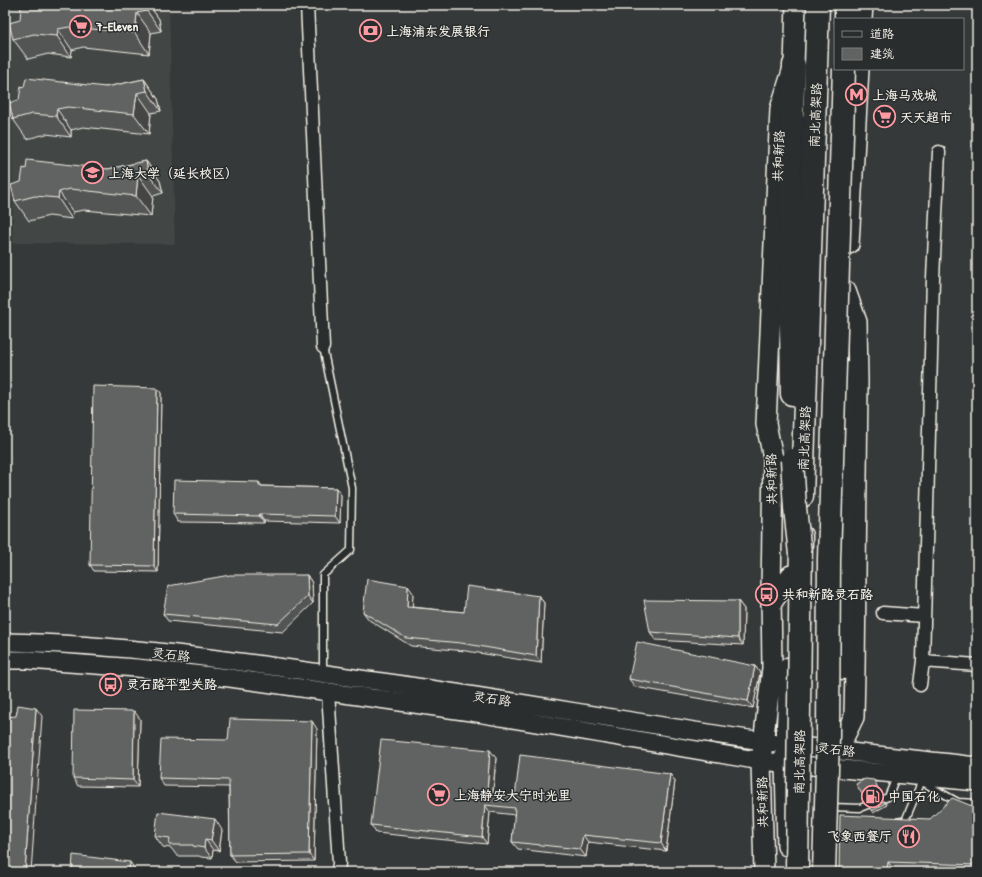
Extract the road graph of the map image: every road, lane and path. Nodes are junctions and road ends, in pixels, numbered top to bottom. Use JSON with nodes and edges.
{"nodes":[{"id":1,"x":307,"y":5,"type":"edge"},
{"id":2,"x":796,"y":5,"type":"edge"},
{"id":3,"x":818,"y":5,"type":"edge"},
{"id":4,"x":846,"y":5,"type":"edge"},
{"id":5,"x":863,"y":5,"type":"edge"},
{"id":6,"x":846,"y":18,"type":"edge"},
{"id":7,"x":862,"y":18,"type":"edge"},
{"id":8,"x":794,"y":65,"type":"junction"},
{"id":9,"x":844,"y":70,"type":"edge"},
{"id":10,"x":859,"y":70,"type":"edge"},
{"id":11,"x":939,"y":152,"type":"dead end"},
{"id":12,"x":846,"y":292,"type":"junction"},
{"id":13,"x":323,"y":347,"type":"joint"},
{"id":14,"x":773,"y":458,"type":"junction"},
{"id":15,"x":795,"y":489,"type":"junction"},
{"id":16,"x":800,"y":554,"type":"junction"},
{"id":17,"x":791,"y":575,"type":"junction"},
{"id":18,"x":771,"y":604,"type":"junction"},
{"id":19,"x":883,"y":613,"type":"dead end"},
{"id":20,"x":924,"y":616,"type":"junction"},
{"id":21,"x":5,"y":642,"type":"edge"},
{"id":22,"x":5,"y":660,"type":"edge"},
{"id":23,"x":923,"y":661,"type":"junction"},
{"id":24,"x":977,"y":665,"type":"edge"},
{"id":25,"x":323,"y":674,"type":"junction"},
{"id":26,"x":920,"y":685,"type":"dead end"},
{"id":27,"x":328,"y":692,"type":"junction"},
{"id":28,"x":763,"y":741,"type":"junction"},
{"id":29,"x":786,"y":744,"type":"junction"},
{"id":30,"x":837,"y":759,"type":"junction"},
{"id":31,"x":761,"y":761,"type":"junction"},
{"id":32,"x":785,"y":763,"type":"junction"},
{"id":33,"x":977,"y":766,"type":"edge"},
{"id":34,"x":898,"y":774,"type":"junction"},
{"id":35,"x":922,"y":779,"type":"junction"},
{"id":36,"x":977,"y":782,"type":"edge"},
{"id":37,"x":958,"y":802,"type":"junction"},
{"id":38,"x":977,"y":803,"type":"edge"},
{"id":39,"x":831,"y":807,"type":"junction"},
{"id":40,"x":950,"y":808,"type":"edge"},
{"id":41,"x":898,"y":821,"type":"edge"},
{"id":42,"x":905,"y":821,"type":"junction"},
{"id":43,"x":912,"y":821,"type":"edge"},
{"id":44,"x":338,"y":872,"type":"edge"},
{"id":45,"x":764,"y":872,"type":"edge"},
{"id":46,"x":787,"y":872,"type":"edge"},
{"id":47,"x":797,"y":872,"type":"edge"},
{"id":48,"x":824,"y":872,"type":"edge"}],
"edges":[{"from":1,"to":13,"type":"street"},
{"from":2,"to":8,"type":"main road","name":"共和新路"},
{"from":3,"to":16,"type":"highway","name":"南北高架路","bridge":true},
{"from":4,"to":6,"type":"highway"},
{"from":5,"to":7,"type":"main road"},
{"from":8,"to":14,"type":"main road","name":"共和新路"},
{"from":8,"to":15,"type":"main road","name":"共和新路"},
{"from":8,"to":16,"type":"highway","bridge":true},
{"from":9,"to":48,"type":"highway","bridge":true},
{"from":10,"to":12,"type":"main road"},
{"from":11,"to":20,"type":"street"},
{"from":12,"to":30,"type":"main road"},
{"from":12,"to":48,"type":"highway","bridge":true},
{"from":13,"to":25,"type":"lane"},
{"from":14,"to":15,"type":"main road"},
{"from":14,"to":18,"type":"main road","name":"共和新路"},
{"from":15,"to":17,"type":"main road","name":"共和新路"},
{"from":16,"to":47,"type":"highway","name":"南北高架路","bridge":true},
{"from":17,"to":18,"type":"main road"},
{"from":17,"to":29,"type":"main road","name":"共和新路"},
{"from":18,"to":28,"type":"main road","name":"共和新路"},
{"from":19,"to":20,"type":"street"},
{"from":20,"to":23,"type":"street"},
{"from":21,"to":25,"type":"main road","name":"灵石路"},
{"from":22,"to":27,"type":"main road","name":"灵石路"},
{"from":23,"to":24,"type":"street"},
{"from":23,"to":26,"type":"street"},
{"from":25,"to":28,"type":"main road","name":"灵石路"},
{"from":27,"to":31,"type":"main road","name":"灵石路"},
{"from":27,"to":44,"type":"street"},
{"from":28,"to":29,"type":"main road","name":"灵石路"},
{"from":28,"to":31,"type":"main road","name":"共和新路"},
{"from":29,"to":30,"type":"main road","name":"灵石路"},
{"from":29,"to":32,"type":"main road","name":"共和新路"},
{"from":30,"to":32,"type":"main road","name":"灵石路"},
{"from":30,"to":33,"type":"main road","name":"灵石路"},
{"from":30,"to":34,"type":"main road","name":"灵石路"},
{"from":30,"to":39,"type":"main road"},
{"from":31,"to":32,"type":"main road","name":"灵石路"},
{"from":31,"to":45,"type":"main road","name":"共和新路"},
{"from":32,"to":46,"type":"main road","name":"共和新路"},
{"from":34,"to":35,"type":"main road","name":"灵石路"},
{"from":34,"to":39,"type":"lane"},
{"from":35,"to":36,"type":"main road","name":"灵石路"},
{"from":35,"to":37,"type":"lane"},
{"from":35,"to":42,"type":"lane"},
{"from":37,"to":38,"type":"lane"},
{"from":37,"to":40,"type":"lane"},
{"from":39,"to":48,"type":"main road"},
{"from":41,"to":42,"type":"lane"},
{"from":42,"to":43,"type":"lane"}]}
